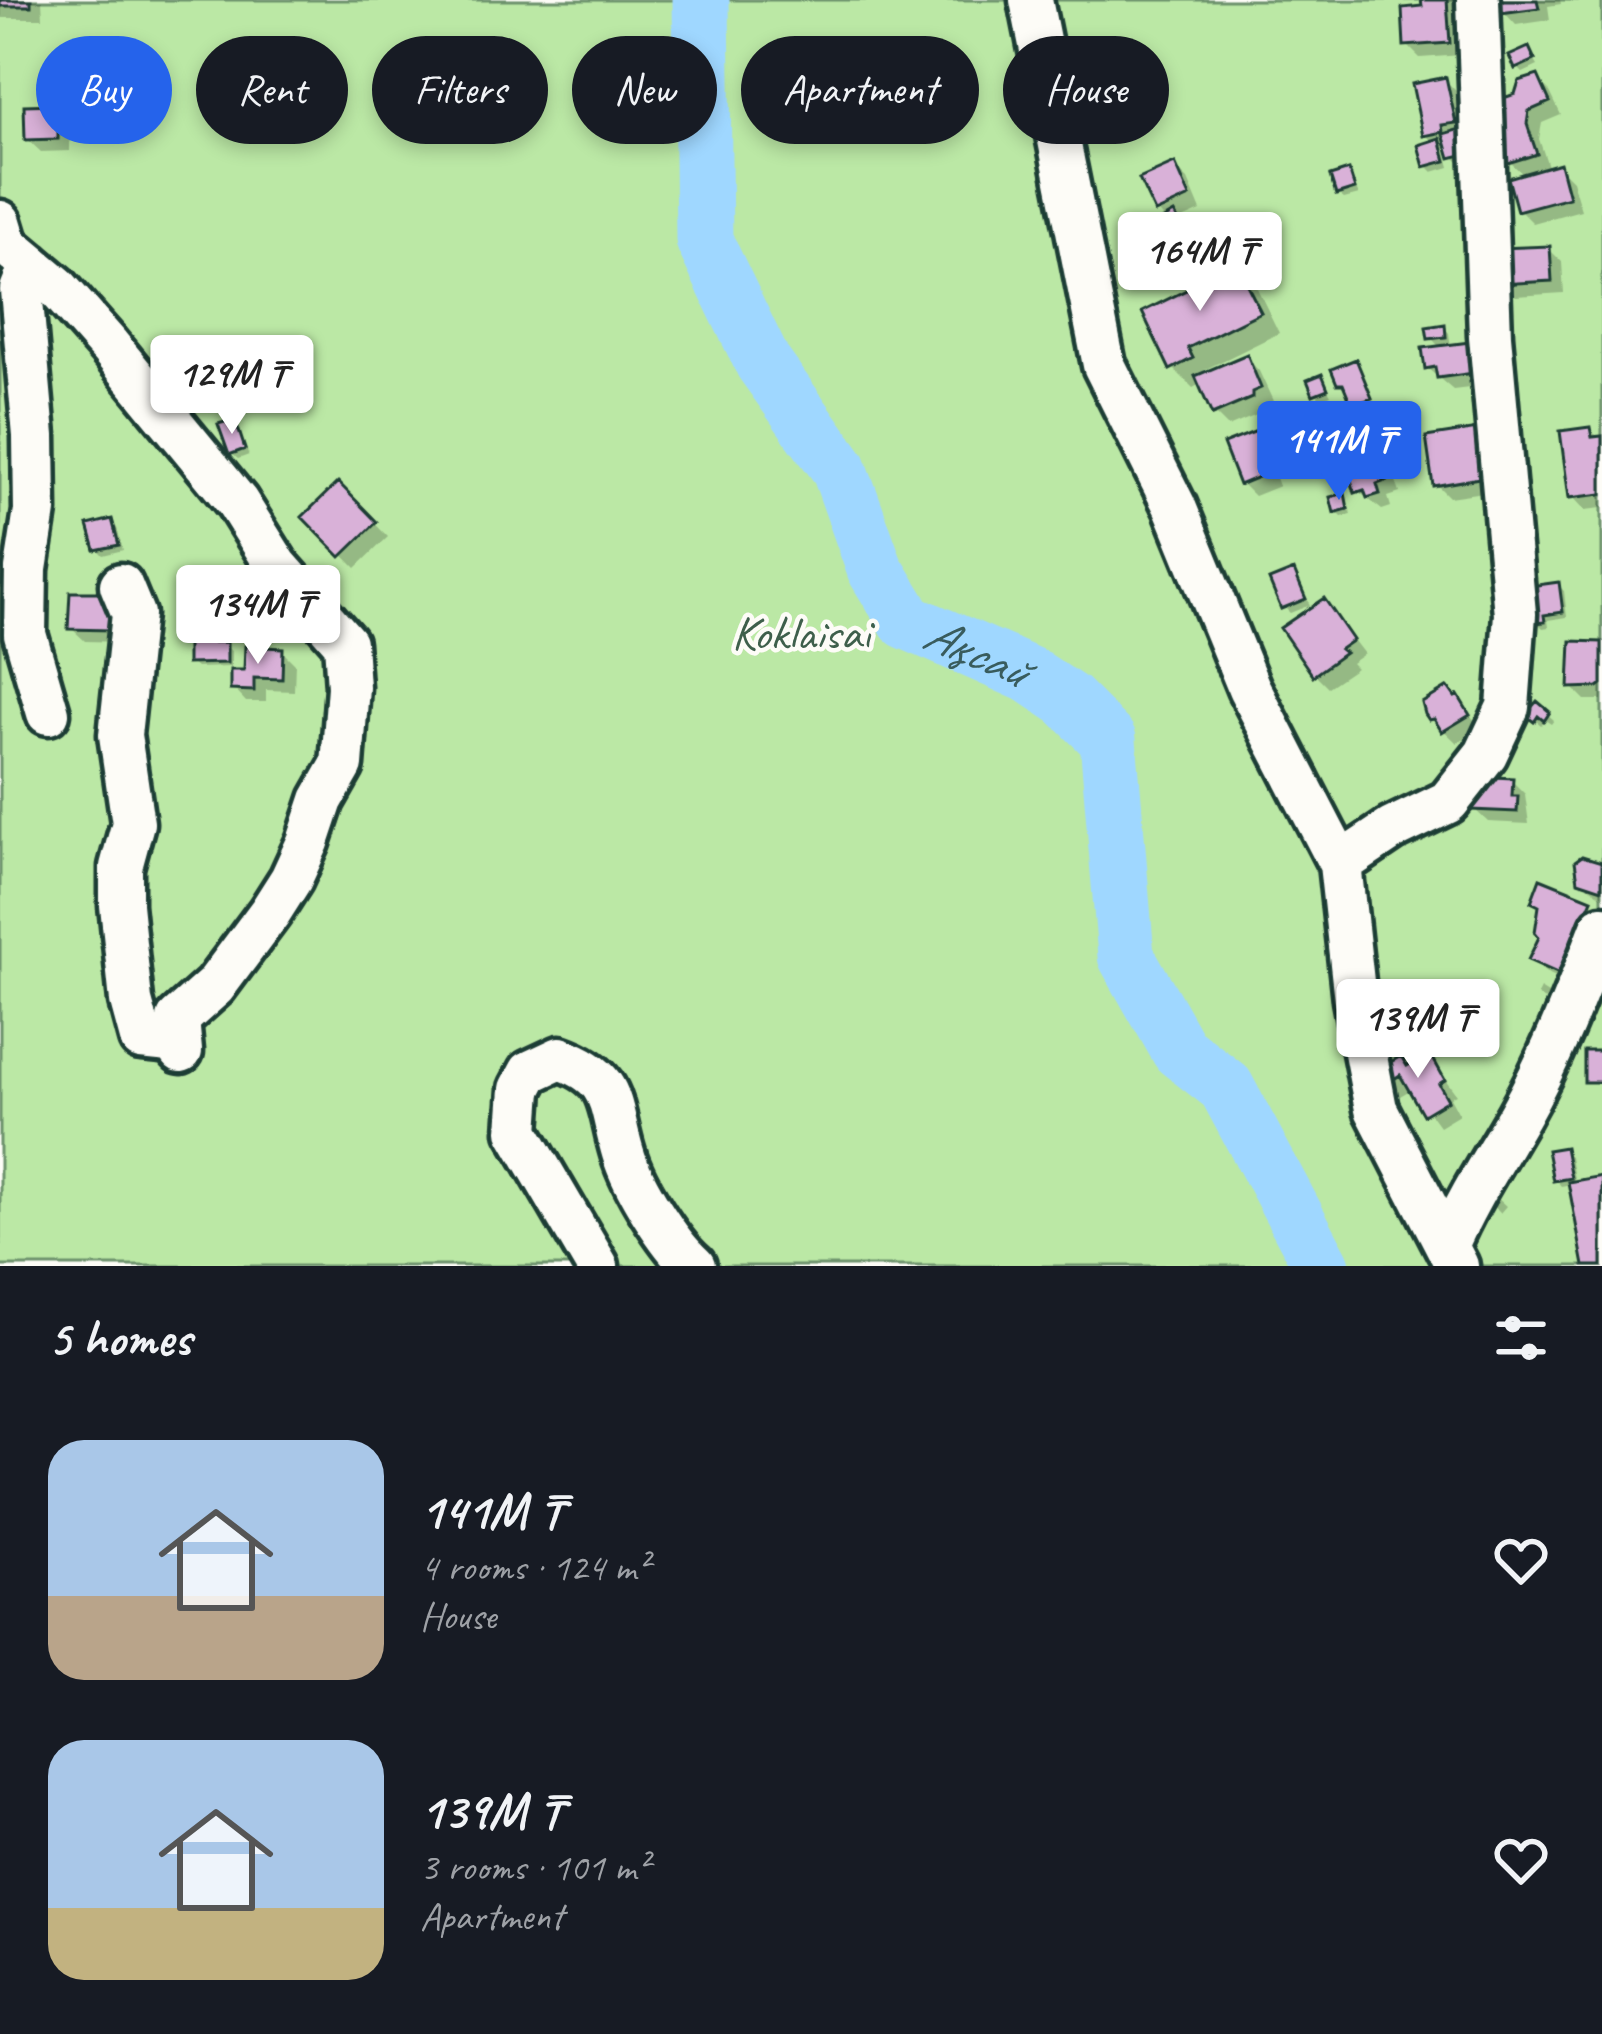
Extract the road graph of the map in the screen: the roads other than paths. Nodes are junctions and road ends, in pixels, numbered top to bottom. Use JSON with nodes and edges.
{"nodes":[{"id":1,"x":1031,"y":0,"type":"edge"},
{"id":2,"x":1478,"y":0,"type":"edge"},
{"id":3,"x":0,"y":187,"type":"edge"},
{"id":4,"x":0,"y":201,"type":"edge"},
{"id":5,"x":0,"y":222,"type":"edge"},
{"id":6,"x":31,"y":265,"type":"junction"},
{"id":7,"x":122,"y":585,"type":"dead end"},
{"id":8,"x":48,"y":712,"type":"dead end"},
{"id":9,"x":1340,"y":865,"type":"junction"},
{"id":10,"x":1602,"y":927,"type":"edge"},
{"id":11,"x":1452,"y":1256,"type":"edge"},
{"id":12,"x":598,"y":1266,"type":"edge"},
{"id":13,"x":694,"y":1266,"type":"edge"}],
"edges":[{"from":1,"to":9,"type":"street"},
{"from":2,"to":9,"type":"street"},
{"from":3,"to":4,"type":"street"},
{"from":5,"to":6,"type":"street"},
{"from":6,"to":7,"type":"street"},
{"from":6,"to":8,"type":"street"},
{"from":9,"to":11,"type":"street"},
{"from":10,"to":11,"type":"street"},
{"from":12,"to":13,"type":"street"}]}
